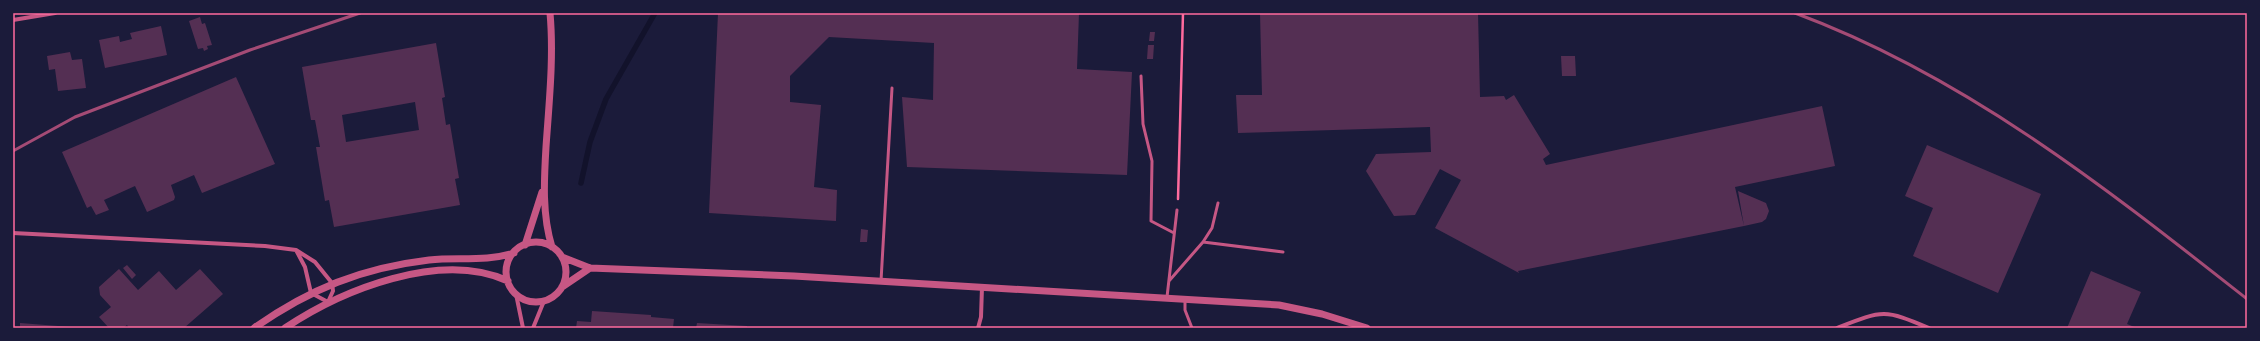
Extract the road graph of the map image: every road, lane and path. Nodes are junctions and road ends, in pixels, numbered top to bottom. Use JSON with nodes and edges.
{"nodes":[{"id":1,"x":55,"y":13,"type":"edge"},
{"id":2,"x":550,"y":13,"type":"edge"},
{"id":3,"x":1183,"y":13,"type":"edge"},
{"id":4,"x":13,"y":20,"type":"edge"},
{"id":5,"x":1141,"y":76,"type":"dead end"},
{"id":6,"x":892,"y":88,"type":"dead end"},
{"id":7,"x":544,"y":186,"type":"junction"},
{"id":8,"x":1218,"y":203,"type":"dead end"},
{"id":9,"x":1177,"y":210,"type":"joint"},
{"id":10,"x":13,"y":233,"type":"edge"},
{"id":11,"x":1174,"y":233,"type":"junction"},
{"id":12,"x":1203,"y":242,"type":"junction"},
{"id":13,"x":525,"y":245,"type":"junction"},
{"id":14,"x":552,"y":247,"type":"junction"},
{"id":15,"x":296,"y":250,"type":"junction"},
{"id":16,"x":1283,"y":252,"type":"dead end"},
{"id":17,"x":514,"y":253,"type":"junction"},
{"id":18,"x":562,"y":257,"type":"junction"},
{"id":19,"x":590,"y":268,"type":"junction"},
{"id":20,"x":508,"y":281,"type":"junction"},
{"id":21,"x":881,"y":281,"type":"junction"},
{"id":22,"x":1169,"y":281,"type":"junction"},
{"id":23,"x":332,"y":283,"type":"junction"},
{"id":24,"x":562,"y":287,"type":"junction"},
{"id":25,"x":982,"y":287,"type":"junction"},
{"id":26,"x":311,"y":293,"type":"junction"},
{"id":27,"x":516,"y":294,"type":"junction"},
{"id":28,"x":1167,"y":297,"type":"junction"},
{"id":29,"x":1185,"y":298,"type":"junction"},
{"id":30,"x":544,"y":301,"type":"junction"},
{"id":31,"x":328,"y":302,"type":"junction"},
{"id":32,"x":254,"y":328,"type":"edge"},
{"id":33,"x":285,"y":328,"type":"edge"},
{"id":34,"x":524,"y":328,"type":"edge"},
{"id":35,"x":533,"y":328,"type":"edge"},
{"id":36,"x":978,"y":328,"type":"edge"},
{"id":37,"x":1192,"y":328,"type":"edge"},
{"id":38,"x":1367,"y":328,"type":"edge"},
{"id":39,"x":1837,"y":328,"type":"edge"},
{"id":40,"x":1929,"y":328,"type":"edge"}],
"edges":[{"from":1,"to":4,"type":"street"},
{"from":2,"to":7,"type":"street"},
{"from":3,"to":9,"type":"path"},
{"from":5,"to":11,"type":"lane"},
{"from":6,"to":21,"type":"lane"},
{"from":7,"to":13,"type":"street"},
{"from":7,"to":14,"type":"street"},
{"from":8,"to":12,"type":"lane"},
{"from":9,"to":11,"type":"lane"},
{"from":10,"to":15,"type":"street"},
{"from":11,"to":22,"type":"lane"},
{"from":12,"to":16,"type":"lane"},
{"from":12,"to":22,"type":"lane"},
{"from":13,"to":14,"type":"street"},
{"from":13,"to":17,"type":"street"},
{"from":14,"to":18,"type":"street"},
{"from":15,"to":23,"type":"street"},
{"from":15,"to":26,"type":"street"},
{"from":17,"to":20,"type":"street"},
{"from":17,"to":23,"type":"street"},
{"from":18,"to":19,"type":"street"},
{"from":18,"to":24,"type":"street"},
{"from":19,"to":21,"type":"street"},
{"from":19,"to":24,"type":"street"},
{"from":20,"to":27,"type":"street"},
{"from":20,"to":31,"type":"street"},
{"from":21,"to":25,"type":"street"},
{"from":22,"to":28,"type":"lane"},
{"from":23,"to":26,"type":"street"},
{"from":23,"to":31,"type":"street"},
{"from":24,"to":30,"type":"street"},
{"from":25,"to":28,"type":"street"},
{"from":25,"to":36,"type":"street"},
{"from":26,"to":31,"type":"street"},
{"from":26,"to":32,"type":"street"},
{"from":27,"to":30,"type":"street"},
{"from":27,"to":34,"type":"street"},
{"from":28,"to":29,"type":"street"},
{"from":29,"to":37,"type":"lane"},
{"from":29,"to":38,"type":"street"},
{"from":30,"to":35,"type":"street"},
{"from":31,"to":33,"type":"street"},
{"from":39,"to":40,"type":"street"}]}
